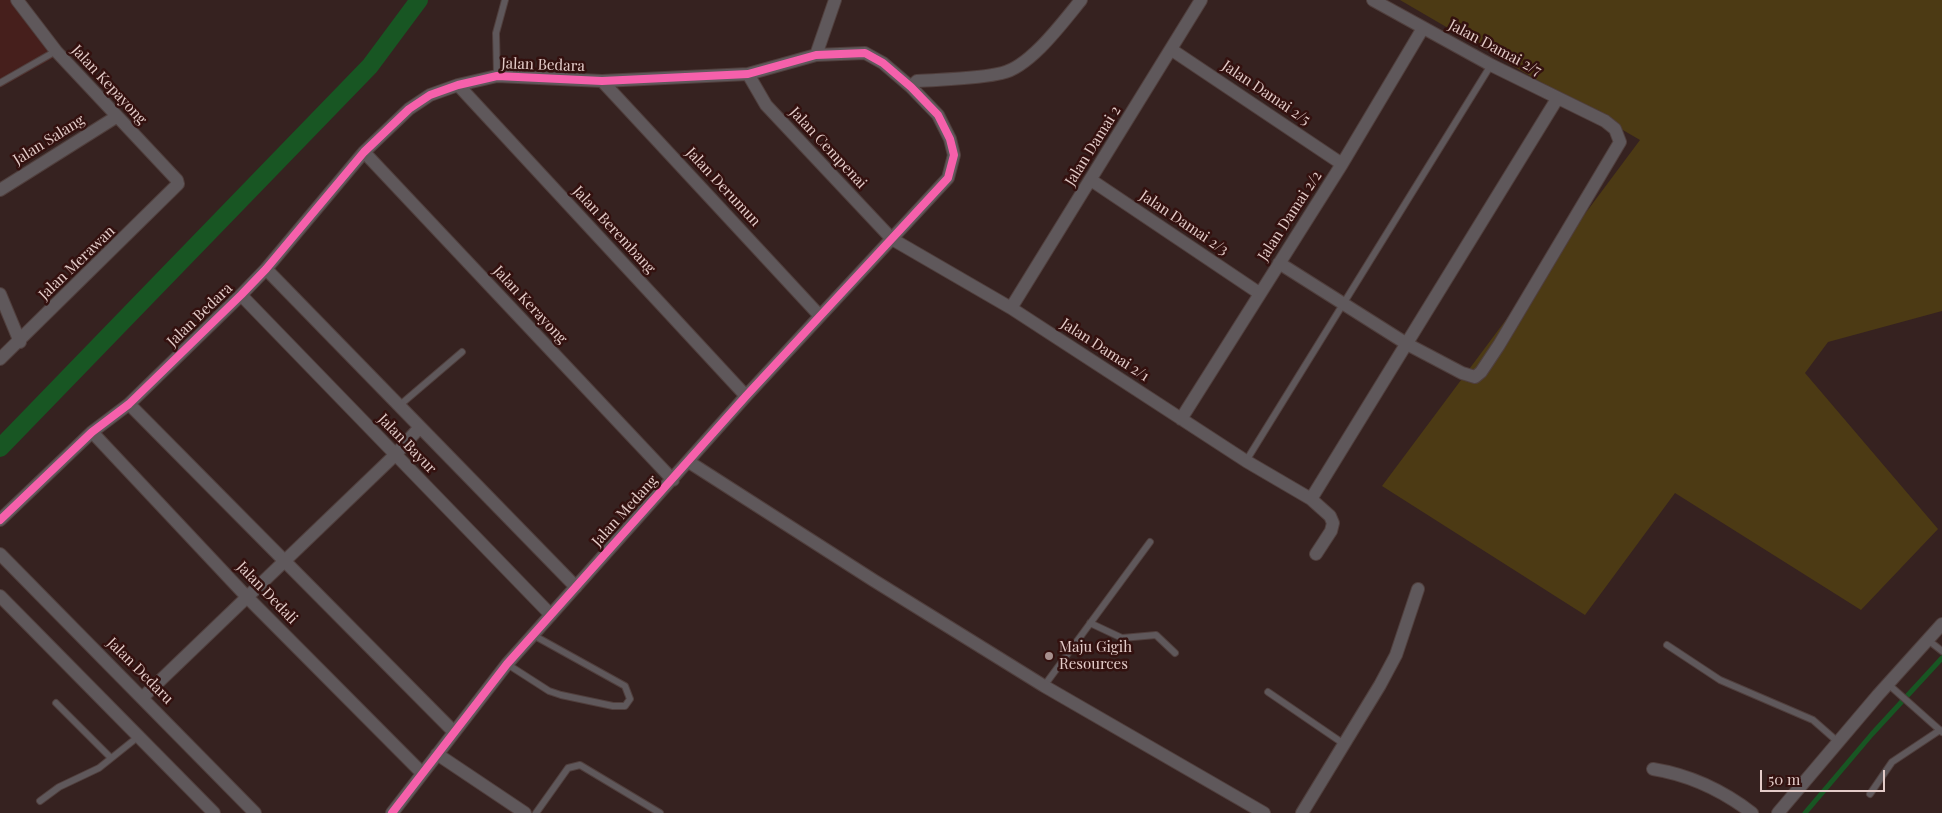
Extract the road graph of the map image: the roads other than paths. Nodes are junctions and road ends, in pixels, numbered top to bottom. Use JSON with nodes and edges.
{"nodes":[{"id":1,"x":17,"y":0,"type":"edge"},
{"id":2,"x":505,"y":0,"type":"edge"},
{"id":3,"x":835,"y":0,"type":"edge"},
{"id":4,"x":1081,"y":0,"type":"edge"},
{"id":5,"x":1201,"y":0,"type":"edge"},
{"id":6,"x":1373,"y":0,"type":"edge"},
{"id":7,"x":1423,"y":28,"type":"junction"},
{"id":8,"x":1172,"y":50,"type":"junction"},
{"id":9,"x":56,"y":51,"type":"junction"},
{"id":10,"x":816,"y":55,"type":"junction"},
{"id":11,"x":1491,"y":65,"type":"junction"},
{"id":12,"x":748,"y":74,"type":"junction"},
{"id":13,"x":497,"y":76,"type":"junction"},
{"id":14,"x":602,"y":81,"type":"junction"},
{"id":15,"x":0,"y":83,"type":"edge"},
{"id":16,"x":458,"y":85,"type":"junction"},
{"id":17,"x":911,"y":87,"type":"junction"},
{"id":18,"x":1557,"y":99,"type":"junction"},
{"id":19,"x":116,"y":118,"type":"junction"},
{"id":20,"x":364,"y":152,"type":"junction"},
{"id":21,"x":1342,"y":164,"type":"junction"},
{"id":22,"x":1090,"y":180,"type":"junction"},
{"id":23,"x":176,"y":189,"type":"joint"},
{"id":24,"x":0,"y":190,"type":"edge"},
{"id":25,"x":892,"y":239,"type":"junction"},
{"id":26,"x":1279,"y":263,"type":"junction"},
{"id":27,"x":266,"y":269,"type":"junction"},
{"id":28,"x":1259,"y":293,"type":"junction"},
{"id":29,"x":0,"y":294,"type":"edge"},
{"id":30,"x":241,"y":295,"type":"junction"},
{"id":31,"x":1344,"y":304,"type":"junction"},
{"id":32,"x":1011,"y":308,"type":"junction"},
{"id":33,"x":820,"y":316,"type":"junction"},
{"id":34,"x":20,"y":342,"type":"junction"},
{"id":35,"x":1407,"y":344,"type":"junction"},
{"id":36,"x":462,"y":352,"type":"dead end"},
{"id":37,"x":0,"y":359,"type":"edge"},
{"id":38,"x":746,"y":396,"type":"junction"},
{"id":39,"x":129,"y":404,"type":"junction"},
{"id":40,"x":400,"y":405,"type":"junction"},
{"id":41,"x":1181,"y":419,"type":"junction"},
{"id":42,"x":420,"y":427,"type":"junction"},
{"id":43,"x":92,"y":432,"type":"junction"},
{"id":44,"x":395,"y":455,"type":"junction"},
{"id":45,"x":1246,"y":461,"type":"junction"},
{"id":46,"x":689,"y":462,"type":"junction"},
{"id":47,"x":673,"y":480,"type":"junction"},
{"id":48,"x":1311,"y":499,"type":"junction"},
{"id":49,"x":0,"y":520,"type":"edge"},
{"id":50,"x":1150,"y":542,"type":"dead end"},
{"id":51,"x":0,"y":554,"type":"edge"},
{"id":52,"x":1316,"y":554,"type":"dead end"},
{"id":53,"x":284,"y":561,"type":"junction"},
{"id":54,"x":576,"y":587,"type":"junction"},
{"id":55,"x":1418,"y":589,"type":"dead end"},
{"id":56,"x":247,"y":597,"type":"junction"},
{"id":57,"x":2,"y":601,"type":"edge"},
{"id":58,"x":551,"y":615,"type":"junction"},
{"id":59,"x":1090,"y":623,"type":"junction"},
{"id":60,"x":1942,"y":624,"type":"edge"},
{"id":61,"x":532,"y":635,"type":"junction"},
{"id":62,"x":1928,"y":640,"type":"junction"},
{"id":63,"x":1666,"y":645,"type":"dead end"},
{"id":64,"x":1941,"y":651,"type":"edge"},
{"id":65,"x":1175,"y":653,"type":"dead end"},
{"id":66,"x":506,"y":664,"type":"junction"},
{"id":67,"x":1888,"y":684,"type":"junction"},
{"id":68,"x":1044,"y":686,"type":"junction"},
{"id":69,"x":1268,"y":692,"type":"dead end"},
{"id":70,"x":143,"y":697,"type":"junction"},
{"id":71,"x":56,"y":704,"type":"dead end"},
{"id":72,"x":453,"y":731,"type":"junction"},
{"id":73,"x":1941,"y":731,"type":"edge"},
{"id":74,"x":138,"y":736,"type":"junction"},
{"id":75,"x":1838,"y":742,"type":"junction"},
{"id":76,"x":1344,"y":744,"type":"junction"},
{"id":77,"x":437,"y":754,"type":"junction"},
{"id":78,"x":111,"y":758,"type":"junction"},
{"id":79,"x":1653,"y":769,"type":"dead end"},
{"id":80,"x":422,"y":773,"type":"junction"},
{"id":81,"x":1870,"y":794,"type":"dead end"},
{"id":82,"x":40,"y":801,"type":"dead end"},
{"id":83,"x":214,"y":813,"type":"edge"},
{"id":84,"x":254,"y":813,"type":"edge"},
{"id":85,"x":392,"y":813,"type":"edge"},
{"id":86,"x":525,"y":813,"type":"edge"},
{"id":87,"x":536,"y":813,"type":"edge"},
{"id":88,"x":660,"y":813,"type":"edge"},
{"id":89,"x":1264,"y":813,"type":"edge"},
{"id":90,"x":1302,"y":813,"type":"edge"},
{"id":91,"x":1752,"y":813,"type":"edge"},
{"id":92,"x":1778,"y":813,"type":"edge"}],
"edges":[{"from":1,"to":9,"type":"street","name":"Jalan Kepayong"},
{"from":2,"to":13,"type":"lane"},
{"from":3,"to":10,"type":"street"},
{"from":4,"to":17,"type":"street"},
{"from":5,"to":8,"type":"street","name":"Jalan Damai 2"},
{"from":6,"to":7,"type":"street","name":"Jalan Damai 2/7"},
{"from":7,"to":11,"type":"street","name":"Jalan Damai 2/7"},
{"from":7,"to":21,"type":"street","name":"Jalan Damai 2/2"},
{"from":8,"to":21,"type":"street","name":"Jalan Damai 2/5"},
{"from":8,"to":22,"type":"street","name":"Jalan Damai 2"},
{"from":9,"to":15,"type":"lane"},
{"from":9,"to":19,"type":"street","name":"Jalan Kepayong"},
{"from":10,"to":12,"type":"street","name":"Jalan Bedara"},
{"from":10,"to":17,"type":"street","name":"Jalan Bedara"},
{"from":11,"to":18,"type":"street","name":"Jalan Damai 2/7"},
{"from":11,"to":31,"type":"lane"},
{"from":12,"to":14,"type":"street","name":"Jalan Bedara"},
{"from":12,"to":25,"type":"street","name":"Jalan Cempenai"},
{"from":13,"to":14,"type":"street","name":"Jalan Bedara"},
{"from":13,"to":16,"type":"street","name":"Jalan Bedara"},
{"from":14,"to":33,"type":"street","name":"Jalan Derumun"},
{"from":16,"to":20,"type":"street","name":"Jalan Bedara"},
{"from":16,"to":38,"type":"street","name":"Jalan Berembang"},
{"from":17,"to":25,"type":"street","name":"Jalan Bedara"},
{"from":18,"to":35,"type":"street"},
{"from":18,"to":35,"type":"street","name":"Jalan Damai 2/7"},
{"from":19,"to":23,"type":"street","name":"Jalan Kepayong"},
{"from":19,"to":24,"type":"street","name":"Jalan Salang"},
{"from":20,"to":27,"type":"street","name":"Jalan Bedara"},
{"from":20,"to":47,"type":"street","name":"Jalan Kerayong"},
{"from":21,"to":26,"type":"street","name":"Jalan Damai 2/2"},
{"from":22,"to":28,"type":"street","name":"Jalan Damai 2/3"},
{"from":22,"to":32,"type":"street","name":"Jalan Damai 2"},
{"from":23,"to":34,"type":"street","name":"Jalan Merawan"},
{"from":25,"to":32,"type":"street","name":"Jalan Cempenai"},
{"from":25,"to":33,"type":"street","name":"Jalan Medang"},
{"from":26,"to":28,"type":"street","name":"Jalan Damai 2/2"},
{"from":26,"to":31,"type":"street"},
{"from":27,"to":30,"type":"street","name":"Jalan Bedara"},
{"from":27,"to":40,"type":"street","name":"Jalan Bayur"},
{"from":28,"to":41,"type":"street","name":"Jalan Damai 2/2"},
{"from":29,"to":34,"type":"street"},
{"from":30,"to":39,"type":"street","name":"Jalan Bedara"},
{"from":30,"to":44,"type":"street","name":"Jalan Bayur"},
{"from":31,"to":35,"type":"street"},
{"from":31,"to":45,"type":"lane"},
{"from":32,"to":41,"type":"street","name":"Jalan Damai 2/1"},
{"from":33,"to":38,"type":"street","name":"Jalan Medang"},
{"from":34,"to":37,"type":"street","name":"Jalan Merawan"},
{"from":35,"to":48,"type":"street"},
{"from":36,"to":40,"type":"lane"},
{"from":38,"to":46,"type":"street","name":"Jalan Medang"},
{"from":39,"to":43,"type":"street","name":"Jalan Bedara"},
{"from":39,"to":53,"type":"street"},
{"from":40,"to":42,"type":"street","name":"Jalan Bayur"},
{"from":41,"to":45,"type":"street","name":"Jalan Damai 2/1"},
{"from":42,"to":44,"type":"street"},
{"from":42,"to":54,"type":"street","name":"Jalan Bayur"},
{"from":43,"to":49,"type":"street","name":"Jalan Bedara"},
{"from":43,"to":56,"type":"street","name":"Jalan Dedali"},
{"from":44,"to":53,"type":"street"},
{"from":44,"to":58,"type":"street","name":"Jalan Bayur"},
{"from":45,"to":48,"type":"street","name":"Jalan Damai 2/1"},
{"from":46,"to":47,"type":"street","name":"Jalan Medang"},
{"from":46,"to":68,"type":"street"},
{"from":47,"to":54,"type":"street","name":"Jalan Medang"},
{"from":48,"to":52,"type":"street","name":"Jalan Damai 2/1"},
{"from":50,"to":59,"type":"lane"},
{"from":51,"to":70,"type":"street","name":"Jalan Dedaru"},
{"from":53,"to":56,"type":"street"},
{"from":53,"to":72,"type":"street"},
{"from":54,"to":58,"type":"street","name":"Jalan Medang"},
{"from":55,"to":76,"type":"street"},
{"from":56,"to":70,"type":"street"},
{"from":56,"to":80,"type":"street","name":"Jalan Dedali"},
{"from":57,"to":74,"type":"street"},
{"from":58,"to":61,"type":"street","name":"Jalan Medang"},
{"from":59,"to":65,"type":"lane"},
{"from":59,"to":68,"type":"lane"},
{"from":60,"to":62,"type":"street"},
{"from":61,"to":66,"type":"street","name":"Jalan Medang"},
{"from":61,"to":66,"type":"lane"},
{"from":62,"to":64,"type":"lane"},
{"from":62,"to":67,"type":"street"},
{"from":63,"to":75,"type":"lane"},
{"from":66,"to":72,"type":"street","name":"Jalan Medang"},
{"from":67,"to":73,"type":"lane"},
{"from":67,"to":75,"type":"street"},
{"from":68,"to":89,"type":"street"},
{"from":69,"to":76,"type":"lane"},
{"from":70,"to":84,"type":"street","name":"Jalan Dedaru"},
{"from":71,"to":78,"type":"lane"},
{"from":72,"to":77,"type":"street","name":"Jalan Medang"},
{"from":73,"to":81,"type":"lane"},
{"from":74,"to":78,"type":"lane"},
{"from":74,"to":83,"type":"street"},
{"from":75,"to":92,"type":"street"},
{"from":76,"to":90,"type":"street"},
{"from":77,"to":80,"type":"street","name":"Jalan Medang"},
{"from":77,"to":86,"type":"street"},
{"from":78,"to":82,"type":"lane"},
{"from":79,"to":91,"type":"street"},
{"from":80,"to":85,"type":"street","name":"Jalan Medang"},
{"from":87,"to":88,"type":"lane"}]}
